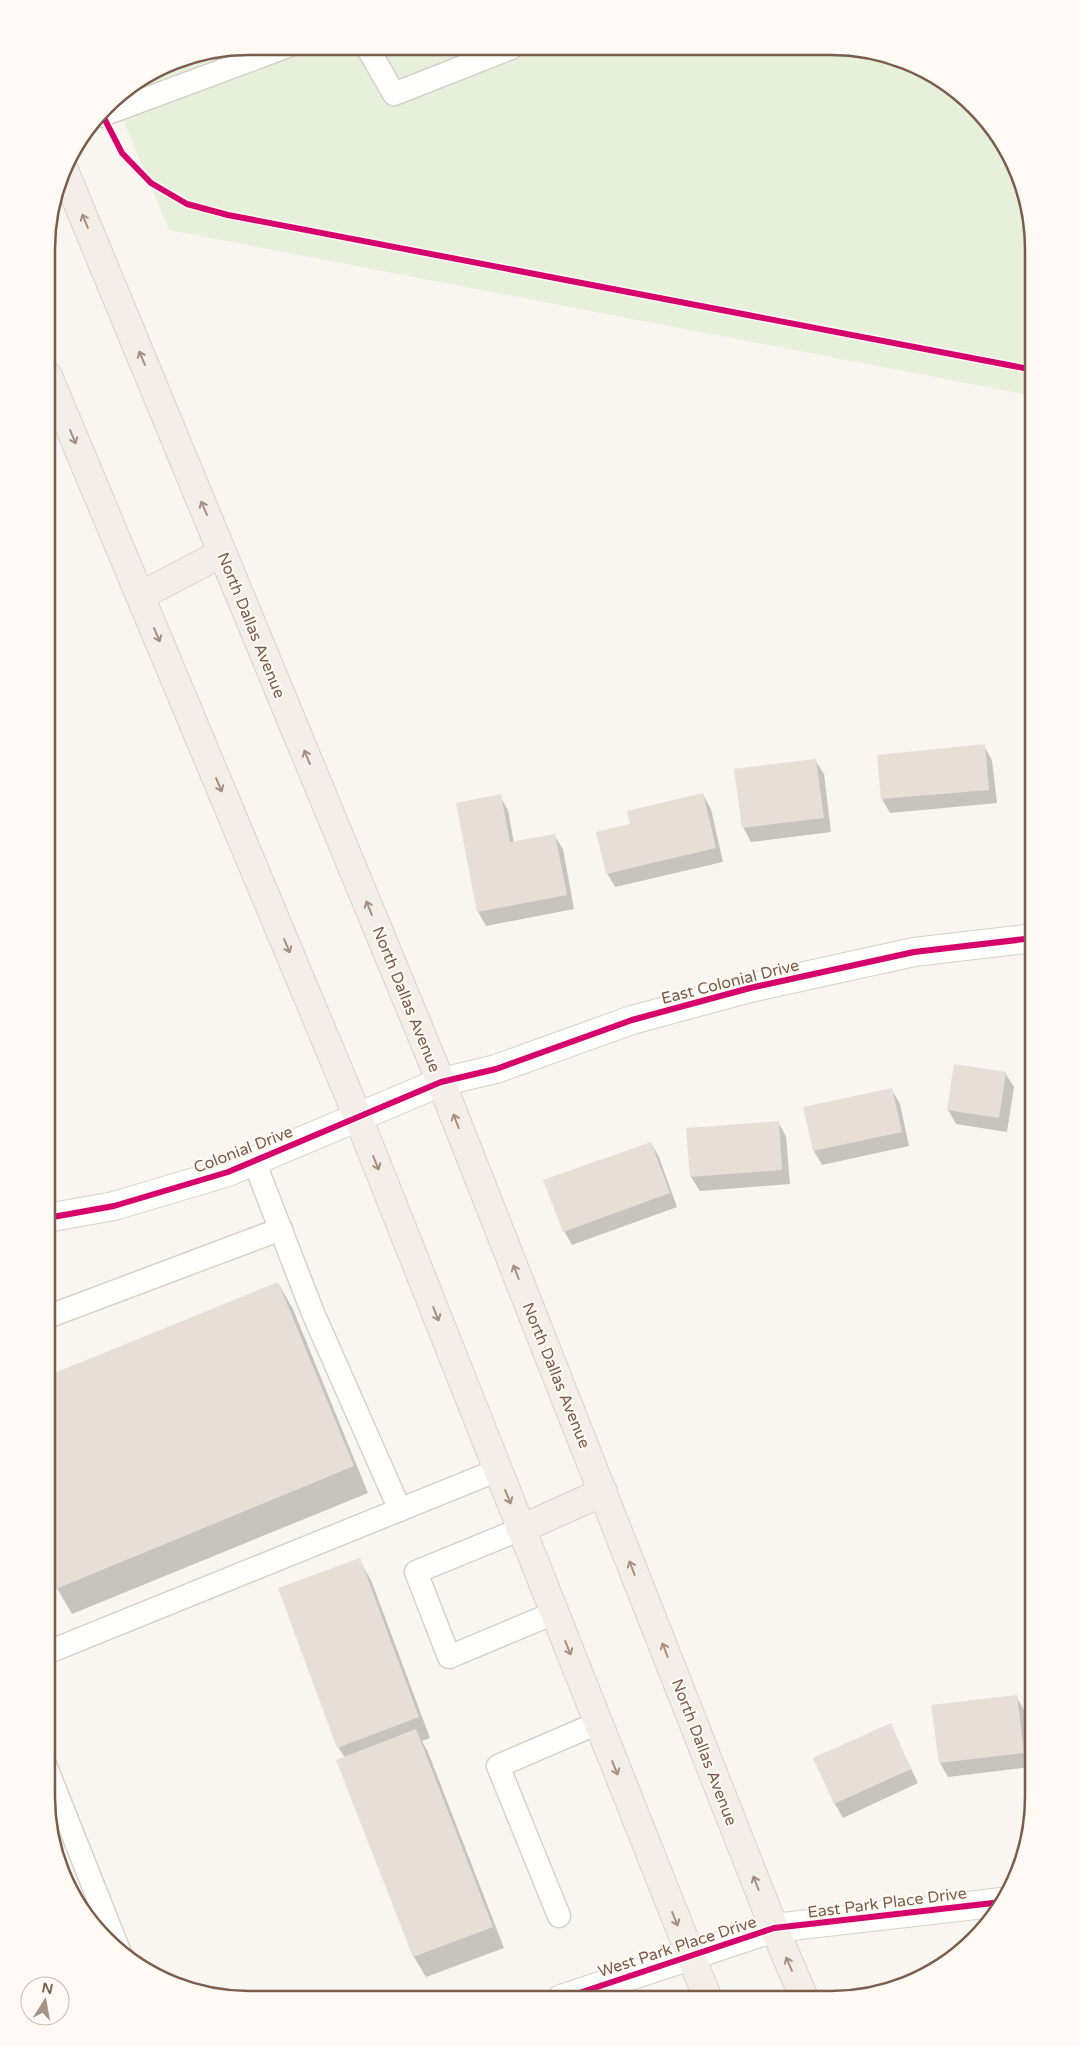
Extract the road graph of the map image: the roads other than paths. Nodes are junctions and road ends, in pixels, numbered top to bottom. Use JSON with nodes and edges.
{"nodes":[{"id":1,"x":264,"y":55,"type":"edge"},
{"id":2,"x":372,"y":55,"type":"edge"},
{"id":3,"x":493,"y":55,"type":"edge"},
{"id":4,"x":112,"y":112,"type":"edge"},
{"id":5,"x":68,"y":180,"type":"edge"},
{"id":6,"x":55,"y":393,"type":"edge"},
{"id":7,"x":222,"y":553,"type":"junction"},
{"id":8,"x":140,"y":596,"type":"junction"},
{"id":9,"x":1025,"y":939,"type":"edge"},
{"id":10,"x":441,"y":1082,"type":"junction"},
{"id":11,"x":358,"y":1117,"type":"junction"},
{"id":12,"x":254,"y":1161,"type":"junction"},
{"id":13,"x":55,"y":1217,"type":"edge"},
{"id":14,"x":281,"y":1229,"type":"junction"},
{"id":15,"x":55,"y":1314,"type":"edge"},
{"id":16,"x":498,"y":1470,"type":"junction"},
{"id":17,"x":603,"y":1492,"type":"junction"},
{"id":18,"x":400,"y":1510,"type":"junction"},
{"id":19,"x":521,"y":1528,"type":"junction"},
{"id":20,"x":554,"y":1613,"type":"junction"},
{"id":21,"x":55,"y":1649,"type":"edge"},
{"id":22,"x":598,"y":1723,"type":"junction"},
{"id":23,"x":55,"y":1790,"type":"edge"},
{"id":24,"x":993,"y":1903,"type":"edge"},
{"id":25,"x":559,"y":1916,"type":"dead end"},
{"id":26,"x":774,"y":1928,"type":"junction"},
{"id":27,"x":113,"y":1935,"type":"edge"},
{"id":28,"x":690,"y":1956,"type":"junction"},
{"id":29,"x":585,"y":1991,"type":"edge"},
{"id":30,"x":705,"y":1991,"type":"edge"},
{"id":31,"x":801,"y":1991,"type":"edge"}],
"edges":[{"from":1,"to":4,"type":"lane"},
{"from":2,"to":3,"type":"lane"},
{"from":7,"to":5,"type":"main road","name":"North Dallas Avenue","one_way":true},
{"from":6,"to":8,"type":"main road","one_way":true},
{"from":7,"to":8,"type":"main road"},
{"from":10,"to":7,"type":"main road","name":"North Dallas Avenue","one_way":true},
{"from":8,"to":11,"type":"main road","one_way":true},
{"from":9,"to":10,"type":"street","name":"East Colonial Drive"},
{"from":10,"to":11,"type":"street","name":"Colonial Drive"},
{"from":17,"to":10,"type":"main road","name":"North Dallas Avenue","one_way":true},
{"from":11,"to":12,"type":"street","name":"Colonial Drive"},
{"from":11,"to":16,"type":"main road","one_way":true},
{"from":12,"to":13,"type":"street","name":"Colonial Drive"},
{"from":12,"to":14,"type":"lane"},
{"from":14,"to":15,"type":"lane"},
{"from":14,"to":18,"type":"lane"},
{"from":16,"to":18,"type":"lane"},
{"from":16,"to":19,"type":"main road","one_way":true},
{"from":17,"to":19,"type":"main road"},
{"from":26,"to":17,"type":"main road","name":"North Dallas Avenue","one_way":true},
{"from":18,"to":21,"type":"lane"},
{"from":19,"to":20,"type":"main road"},
{"from":19,"to":20,"type":"lane"},
{"from":20,"to":22,"type":"main road","one_way":true},
{"from":22,"to":25,"type":"lane"},
{"from":22,"to":28,"type":"main road","one_way":true},
{"from":23,"to":27,"type":"lane"},
{"from":24,"to":26,"type":"street","name":"East Park Place Drive"},
{"from":26,"to":28,"type":"street","name":"West Park Place Drive"},
{"from":31,"to":26,"type":"main road","name":"North Dallas Avenue","one_way":true},
{"from":28,"to":29,"type":"street","name":"West Park Place Drive"},
{"from":28,"to":30,"type":"main road"}]}
